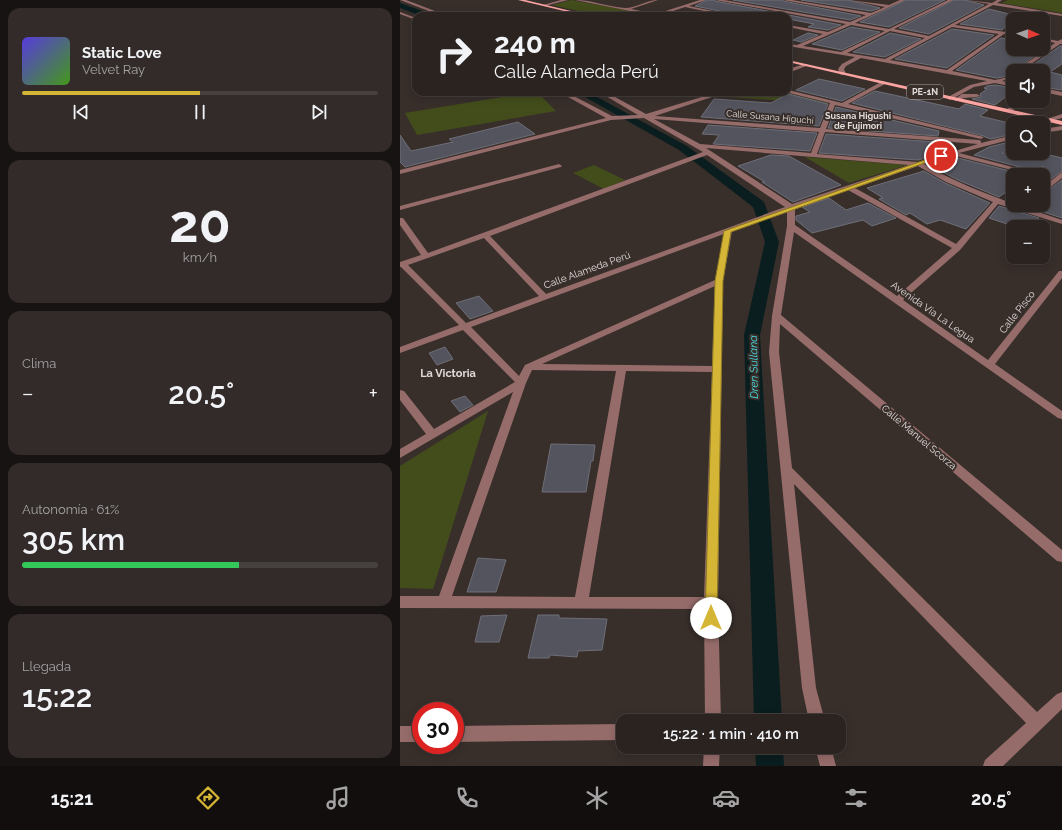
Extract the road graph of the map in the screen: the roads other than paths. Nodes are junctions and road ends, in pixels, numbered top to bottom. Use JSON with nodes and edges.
{"nodes":[{"id":1,"x":402,"y":0,"type":"edge"},
{"id":2,"x":520,"y":0,"type":"edge"},
{"id":3,"x":566,"y":0,"type":"edge"},
{"id":4,"x":577,"y":0,"type":"edge"},
{"id":5,"x":607,"y":0,"type":"edge"},
{"id":6,"x":656,"y":0,"type":"edge"},
{"id":7,"x":704,"y":0,"type":"edge"},
{"id":8,"x":717,"y":0,"type":"edge"},
{"id":9,"x":785,"y":0,"type":"edge"},
{"id":10,"x":804,"y":0,"type":"edge"},
{"id":11,"x":855,"y":0,"type":"edge"},
{"id":12,"x":903,"y":0,"type":"edge"},
{"id":13,"x":951,"y":0,"type":"edge"},
{"id":14,"x":968,"y":0,"type":"edge"},
{"id":15,"x":1000,"y":0,"type":"edge"},
{"id":16,"x":798,"y":2,"type":"junction"},
{"id":17,"x":595,"y":3,"type":"junction"},
{"id":18,"x":993,"y":4,"type":"junction"},
{"id":19,"x":791,"y":5,"type":"dead end"},
{"id":20,"x":545,"y":6,"type":"junction"},
{"id":21,"x":685,"y":6,"type":"junction"},
{"id":22,"x":889,"y":6,"type":"junction"},
{"id":23,"x":783,"y":8,"type":"dead end"},
{"id":24,"x":626,"y":9,"type":"junction"},
{"id":25,"x":776,"y":10,"type":"junction"},
{"id":26,"x":435,"y":12,"type":"edge"},
{"id":27,"x":573,"y":12,"type":"edge"},
{"id":28,"x":640,"y":12,"type":"edge"},
{"id":29,"x":669,"y":12,"type":"edge"},
{"id":30,"x":715,"y":12,"type":"edge"},
{"id":31,"x":771,"y":12,"type":"edge"},
{"id":32,"x":787,"y":12,"type":"edge"},
{"id":33,"x":400,"y":13,"type":"edge"},
{"id":34,"x":792,"y":13,"type":"edge"},
{"id":35,"x":870,"y":14,"type":"junction"},
{"id":36,"x":1062,"y":15,"type":"edge"},
{"id":37,"x":412,"y":18,"type":"edge"},
{"id":38,"x":849,"y":23,"type":"junction"},
{"id":39,"x":952,"y":26,"type":"junction"},
{"id":40,"x":792,"y":27,"type":"edge"},
{"id":41,"x":888,"y":30,"type":"junction"},
{"id":42,"x":827,"y":33,"type":"junction"},
{"id":43,"x":1003,"y":33,"type":"junction"},
{"id":44,"x":1006,"y":33,"type":"edge"},
{"id":45,"x":930,"y":37,"type":"junction"},
{"id":46,"x":1050,"y":41,"type":"edge"},
{"id":47,"x":1061,"y":42,"type":"edge"},
{"id":48,"x":792,"y":46,"type":"edge"},
{"id":49,"x":797,"y":47,"type":"junction"},
{"id":50,"x":792,"y":50,"type":"edge"},
{"id":51,"x":841,"y":54,"type":"junction"},
{"id":52,"x":859,"y":57,"type":"junction"},
{"id":53,"x":886,"y":60,"type":"junction"},
{"id":54,"x":792,"y":62,"type":"edge"},
{"id":55,"x":1028,"y":64,"type":"edge"},
{"id":56,"x":807,"y":65,"type":"junction"},
{"id":57,"x":792,"y":71,"type":"edge"},
{"id":58,"x":948,"y":72,"type":"junction"},
{"id":59,"x":844,"y":74,"type":"junction"},
{"id":60,"x":1006,"y":79,"type":"edge"},
{"id":61,"x":994,"y":81,"type":"junction"},
{"id":62,"x":883,"y":83,"type":"junction"},
{"id":63,"x":1006,"y":83,"type":"edge"},
{"id":64,"x":1050,"y":91,"type":"edge"},
{"id":65,"x":792,"y":93,"type":"edge"},
{"id":66,"x":1062,"y":94,"type":"edge"},
{"id":67,"x":570,"y":96,"type":"edge"},
{"id":68,"x":610,"y":96,"type":"edge"},
{"id":69,"x":711,"y":96,"type":"edge"},
{"id":70,"x":976,"y":96,"type":"dead end"},
{"id":71,"x":950,"y":98,"type":"junction"},
{"id":72,"x":957,"y":100,"type":"junction"},
{"id":73,"x":833,"y":102,"type":"junction"},
{"id":74,"x":843,"y":105,"type":"junction"},
{"id":75,"x":1012,"y":108,"type":"edge"},
{"id":76,"x":1008,"y":111,"type":"junction"},
{"id":77,"x":648,"y":116,"type":"junction"},
{"id":78,"x":1030,"y":116,"type":"edge"},
{"id":79,"x":1062,"y":116,"type":"edge"},
{"id":80,"x":612,"y":118,"type":"junction"},
{"id":81,"x":1050,"y":119,"type":"edge"},
{"id":82,"x":1050,"y":121,"type":"edge"},
{"id":83,"x":1062,"y":124,"type":"edge"},
{"id":84,"x":1062,"y":128,"type":"edge"},
{"id":85,"x":823,"y":130,"type":"junction"},
{"id":86,"x":1050,"y":130,"type":"edge"},
{"id":87,"x":1006,"y":138,"type":"edge"},
{"id":88,"x":994,"y":141,"type":"junction"},
{"id":89,"x":987,"y":143,"type":"junction"},
{"id":90,"x":698,"y":146,"type":"junction"},
{"id":91,"x":706,"y":152,"type":"junction"},
{"id":92,"x":953,"y":153,"type":"junction"},
{"id":93,"x":813,"y":156,"type":"junction"},
{"id":94,"x":919,"y":164,"type":"junction"},
{"id":95,"x":559,"y":166,"type":"dead end"},
{"id":96,"x":1012,"y":168,"type":"edge"},
{"id":97,"x":400,"y":172,"type":"edge"},
{"id":98,"x":1062,"y":174,"type":"edge"},
{"id":99,"x":1050,"y":178,"type":"edge"},
{"id":100,"x":1056,"y":179,"type":"junction"},
{"id":101,"x":1050,"y":185,"type":"edge"},
{"id":102,"x":850,"y":188,"type":"junction"},
{"id":103,"x":997,"y":201,"type":"junction"},
{"id":104,"x":1006,"y":203,"type":"edge"},
{"id":105,"x":400,"y":208,"type":"edge"},
{"id":106,"x":787,"y":209,"type":"junction"},
{"id":107,"x":1036,"y":212,"type":"edge"},
{"id":108,"x":400,"y":220,"type":"edge"},
{"id":109,"x":1062,"y":222,"type":"edge"},
{"id":110,"x":791,"y":226,"type":"junction"},
{"id":111,"x":728,"y":231,"type":"junction"},
{"id":112,"x":485,"y":235,"type":"junction"},
{"id":113,"x":957,"y":248,"type":"junction"},
{"id":114,"x":426,"y":256,"type":"junction"},
{"id":115,"x":402,"y":264,"type":"edge"},
{"id":116,"x":1062,"y":273,"type":"edge"},
{"id":117,"x":719,"y":281,"type":"junction"},
{"id":118,"x":544,"y":297,"type":"junction"},
{"id":119,"x":897,"y":301,"type":"junction"},
{"id":120,"x":776,"y":316,"type":"junction"},
{"id":121,"x":465,"y":326,"type":"junction"},
{"id":122,"x":400,"y":350,"type":"edge"},
{"id":123,"x":989,"y":365,"type":"junction"},
{"id":124,"x":528,"y":367,"type":"junction"},
{"id":125,"x":621,"y":369,"type":"junction"},
{"id":126,"x":717,"y":369,"type":"junction"},
{"id":127,"x":521,"y":383,"type":"junction"},
{"id":128,"x":400,"y":393,"type":"edge"},
{"id":129,"x":1062,"y":416,"type":"edge"},
{"id":130,"x":432,"y":435,"type":"junction"},
{"id":131,"x":400,"y":454,"type":"edge"},
{"id":132,"x":786,"y":469,"type":"junction"},
{"id":133,"x":1062,"y":557,"type":"edge"},
{"id":134,"x":444,"y":601,"type":"junction"},
{"id":135,"x":400,"y":602,"type":"edge"},
{"id":136,"x":581,"y":602,"type":"junction"},
{"id":137,"x":711,"y":603,"type":"junction"},
{"id":138,"x":1062,"y":699,"type":"edge"},
{"id":139,"x":713,"y":714,"type":"edge"},
{"id":140,"x":815,"y":714,"type":"edge"},
{"id":141,"x":1036,"y":722,"type":"junction"},
{"id":142,"x":616,"y":732,"type":"edge"},
{"id":143,"x":400,"y":734,"type":"edge"},
{"id":144,"x":412,"y":734,"type":"edge"},
{"id":145,"x":464,"y":734,"type":"edge"},
{"id":146,"x":712,"y":754,"type":"edge"},
{"id":147,"x":825,"y":754,"type":"edge"},
{"id":148,"x":711,"y":766,"type":"edge"},
{"id":149,"x":828,"y":766,"type":"edge"},
{"id":150,"x":990,"y":766,"type":"edge"}],
"edges":[{"from":1,"to":26,"type":"street"},
{"from":2,"to":20,"type":"main road"},
{"from":3,"to":20,"type":"street"},
{"from":4,"to":17,"type":"street"},
{"from":5,"to":17,"type":"street"},
{"from":6,"to":24,"type":"street"},
{"from":7,"to":21,"type":"street"},
{"from":8,"to":25,"type":"street"},
{"from":9,"to":16,"type":"street"},
{"from":10,"to":16,"type":"street"},
{"from":11,"to":22,"type":"street"},
{"from":12,"to":22,"type":"street"},
{"from":13,"to":41,"type":"street"},
{"from":14,"to":18,"type":"street"},
{"from":15,"to":18,"type":"street"},
{"from":16,"to":19,"type":"street"},
{"from":16,"to":35,"type":"street"},
{"from":17,"to":24,"type":"street"},
{"from":18,"to":36,"type":"street"},
{"from":18,"to":39,"type":"street"},
{"from":20,"to":27,"type":"main road"},
{"from":21,"to":29,"type":"street"},
{"from":21,"to":30,"type":"street"},
{"from":22,"to":35,"type":"street"},
{"from":23,"to":25,"type":"street"},
{"from":24,"to":28,"type":"street"},
{"from":25,"to":31,"type":"street"},
{"from":25,"to":32,"type":"street"},
{"from":33,"to":37,"type":"street"},
{"from":34,"to":38,"type":"street"},
{"from":35,"to":38,"type":"street"},
{"from":38,"to":41,"type":"street"},
{"from":38,"to":42,"type":"street"},
{"from":39,"to":43,"type":"street"},
{"from":39,"to":45,"type":"street"},
{"from":40,"to":42,"type":"street"},
{"from":41,"to":45,"type":"street"},
{"from":41,"to":51,"type":"street"},
{"from":42,"to":49,"type":"street"},
{"from":43,"to":44,"type":"street"},
{"from":43,"to":58,"type":"street"},
{"from":45,"to":53,"type":"street"},
{"from":46,"to":47,"type":"street"},
{"from":47,"to":55,"type":"street"},
{"from":48,"to":49,"type":"street"},
{"from":49,"to":50,"type":"street"},
{"from":49,"to":51,"type":"street"},
{"from":51,"to":52,"type":"street"},
{"from":52,"to":53,"type":"street"},
{"from":52,"to":59,"type":"street"},
{"from":53,"to":58,"type":"street"},
{"from":54,"to":56,"type":"main road","number":"PE-1N"},
{"from":56,"to":57,"type":"street"},
{"from":56,"to":59,"type":"main road","number":"PE-1N"},
{"from":58,"to":61,"type":"street"},
{"from":59,"to":62,"type":"main road","number":"PE-1N"},
{"from":60,"to":61,"type":"street"},
{"from":61,"to":63,"type":"street"},
{"from":61,"to":71,"type":"street"},
{"from":62,"to":71,"type":"main road","number":"PE-1N"},
{"from":62,"to":74,"type":"street"},
{"from":64,"to":66,"type":"street"},
{"from":65,"to":73,"type":"street"},
{"from":67,"to":80,"type":"street"},
{"from":68,"to":77,"type":"street"},
{"from":69,"to":77,"type":"street"},
{"from":70,"to":72,"type":"street"},
{"from":71,"to":72,"type":"main road","number":"PE-1N"},
{"from":72,"to":76,"type":"main road","number":"PE-1N"},
{"from":73,"to":74,"type":"street"},
{"from":73,"to":85,"type":"street"},
{"from":74,"to":88,"type":"street"},
{"from":75,"to":76,"type":"street"},
{"from":76,"to":78,"type":"main road","number":"PE-1N"},
{"from":77,"to":80,"type":"street"},
{"from":77,"to":85,"type":"street","name":"Calle Susana Higuchi"},
{"from":77,"to":90,"type":"street"},
{"from":79,"to":81,"type":"street"},
{"from":80,"to":97,"type":"street"},
{"from":82,"to":83,"type":"main road","number":"PE-1N"},
{"from":84,"to":86,"type":"street"},
{"from":85,"to":89,"type":"street","name":"Calle Susana Higuchi"},
{"from":85,"to":93,"type":"street"},
{"from":87,"to":88,"type":"street","name":"Calle Alameda Perú"},
{"from":88,"to":89,"type":"street","name":"Calle Alameda Perú"},
{"from":89,"to":92,"type":"street","name":"Calle Alameda Perú"},
{"from":90,"to":91,"type":"street"},
{"from":90,"to":93,"type":"street"},
{"from":91,"to":106,"type":"street"},
{"from":91,"to":112,"type":"street"},
{"from":92,"to":94,"type":"street","name":"Calle Alameda Perú"},
{"from":92,"to":96,"type":"street"},
{"from":93,"to":94,"type":"street"},
{"from":94,"to":102,"type":"street","name":"Calle Alameda Perú"},
{"from":94,"to":103,"type":"street"},
{"from":95,"to":105,"type":"street"},
{"from":98,"to":100,"type":"street"},
{"from":99,"to":100,"type":"street"},
{"from":100,"to":101,"type":"street"},
{"from":102,"to":106,"type":"street","name":"Calle Alameda Perú"},
{"from":102,"to":113,"type":"street"},
{"from":103,"to":104,"type":"street"},
{"from":103,"to":113,"type":"street"},
{"from":106,"to":110,"type":"street"},
{"from":106,"to":111,"type":"street","name":"Calle Alameda Perú"},
{"from":107,"to":109,"type":"street"},
{"from":108,"to":114,"type":"street"},
{"from":110,"to":119,"type":"street","name":"Avenida Vía La Legua"},
{"from":110,"to":120,"type":"street"},
{"from":111,"to":117,"type":"street"},
{"from":111,"to":118,"type":"street","name":"Calle Alameda Perú"},
{"from":112,"to":114,"type":"street"},
{"from":112,"to":118,"type":"street"},
{"from":113,"to":119,"type":"street"},
{"from":114,"to":115,"type":"street"},
{"from":115,"to":121,"type":"street"},
{"from":116,"to":123,"type":"street","name":"Calle Pisco"},
{"from":117,"to":124,"type":"street"},
{"from":117,"to":126,"type":"street"},
{"from":118,"to":121,"type":"street","name":"Calle Alameda Perú"},
{"from":119,"to":123,"type":"street","name":"Avenida Vía La Legua"},
{"from":120,"to":132,"type":"street"},
{"from":120,"to":133,"type":"street","name":"Calle Manuel Scorza"},
{"from":121,"to":122,"type":"street","name":"Calle Alameda Perú"},
{"from":121,"to":127,"type":"street"},
{"from":123,"to":129,"type":"street","name":"Avenida Vía La Legua"},
{"from":124,"to":125,"type":"street"},
{"from":124,"to":127,"type":"street"},
{"from":125,"to":126,"type":"street"},
{"from":125,"to":136,"type":"street"},
{"from":126,"to":137,"type":"street"},
{"from":127,"to":130,"type":"street"},
{"from":127,"to":134,"type":"street"},
{"from":128,"to":130,"type":"street"},
{"from":130,"to":131,"type":"street"},
{"from":132,"to":140,"type":"street"},
{"from":132,"to":141,"type":"street"},
{"from":134,"to":135,"type":"street"},
{"from":134,"to":136,"type":"street"},
{"from":136,"to":137,"type":"street"},
{"from":137,"to":139,"type":"street"},
{"from":138,"to":141,"type":"street"},
{"from":141,"to":150,"type":"street"},
{"from":142,"to":145,"type":"street"},
{"from":143,"to":144,"type":"street"},
{"from":146,"to":148,"type":"street"},
{"from":147,"to":149,"type":"street"}]}
